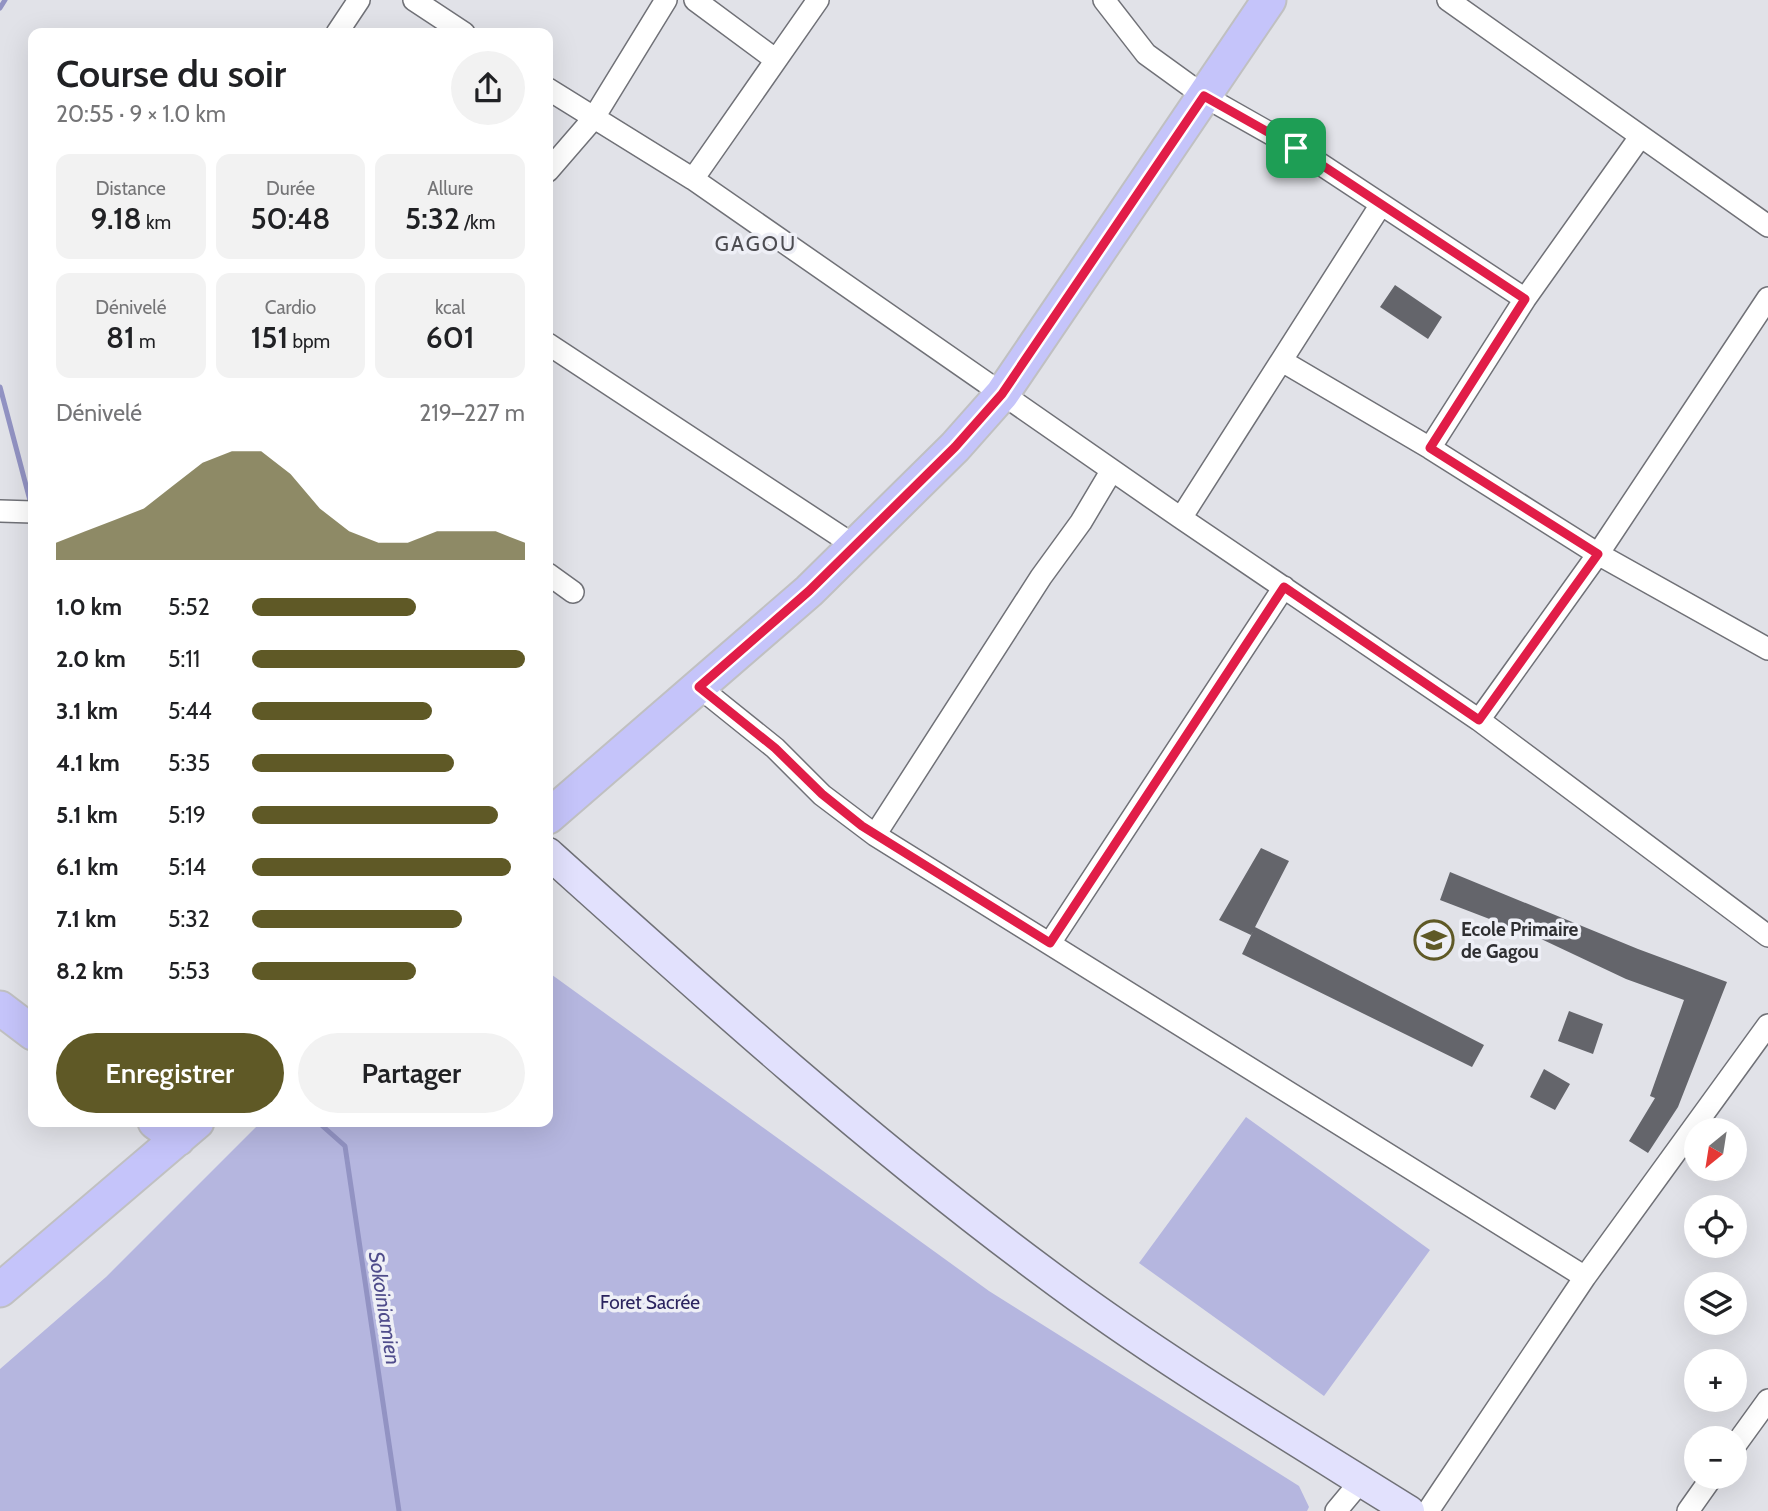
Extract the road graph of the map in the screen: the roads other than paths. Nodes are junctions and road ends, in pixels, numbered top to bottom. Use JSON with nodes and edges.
{"nodes":[{"id":1,"x":359,"y":0,"type":"edge"},
{"id":2,"x":414,"y":0,"type":"edge"},
{"id":3,"x":666,"y":0,"type":"edge"},
{"id":4,"x":695,"y":0,"type":"edge"},
{"id":5,"x":818,"y":0,"type":"edge"},
{"id":6,"x":1104,"y":0,"type":"edge"},
{"id":7,"x":1269,"y":0,"type":"edge"},
{"id":8,"x":1448,"y":0,"type":"edge"},
{"id":9,"x":340,"y":28,"type":"edge"},
{"id":10,"x":456,"y":28,"type":"edge"},
{"id":11,"x":776,"y":60,"type":"junction"},
{"id":12,"x":553,"y":92,"type":"edge"},
{"id":13,"x":1204,"y":96,"type":"junction"},
{"id":14,"x":593,"y":119,"type":"junction"},
{"id":15,"x":1640,"y":137,"type":"junction"},
{"id":16,"x":553,"y":165,"type":"edge"},
{"id":17,"x":693,"y":179,"type":"junction"},
{"id":18,"x":1380,"y":206,"type":"junction"},
{"id":19,"x":1768,"y":226,"type":"edge"},
{"id":20,"x":1768,"y":298,"type":"edge"},
{"id":21,"x":1525,"y":299,"type":"junction"},
{"id":22,"x":553,"y":347,"type":"edge"},
{"id":23,"x":1282,"y":361,"type":"junction"},
{"id":24,"x":1002,"y":394,"type":"junction"},
{"id":25,"x":1430,"y":448,"type":"junction"},
{"id":26,"x":1112,"y":470,"type":"junction"},
{"id":27,"x":0,"y":511,"type":"edge"},
{"id":28,"x":28,"y":512,"type":"edge"},
{"id":29,"x":1181,"y":518,"type":"junction"},
{"id":30,"x":855,"y":546,"type":"junction"},
{"id":31,"x":1598,"y":554,"type":"junction"},
{"id":32,"x":553,"y":577,"type":"edge"},
{"id":33,"x":1284,"y":587,"type":"junction"},
{"id":34,"x":573,"y":592,"type":"dead end"},
{"id":35,"x":1768,"y":649,"type":"edge"},
{"id":36,"x":699,"y":687,"type":"junction"},
{"id":37,"x":1479,"y":720,"type":"junction"},
{"id":38,"x":553,"y":813,"type":"edge"},
{"id":39,"x":874,"y":835,"type":"junction"},
{"id":40,"x":553,"y":857,"type":"edge"},
{"id":41,"x":1768,"y":936,"type":"edge"},
{"id":42,"x":1050,"y":943,"type":"junction"},
{"id":43,"x":0,"y":1008,"type":"edge"},
{"id":44,"x":1768,"y":1025,"type":"edge"},
{"id":45,"x":28,"y":1028,"type":"edge"},
{"id":46,"x":177,"y":1127,"type":"edge"},
{"id":47,"x":1585,"y":1278,"type":"junction"},
{"id":48,"x":0,"y":1290,"type":"edge"},
{"id":49,"x":1768,"y":1400,"type":"edge"},
{"id":50,"x":1747,"y":1429,"type":"edge"},
{"id":51,"x":1362,"y":1481,"type":"junction"},
{"id":52,"x":1704,"y":1489,"type":"edge"},
{"id":53,"x":1336,"y":1511,"type":"edge"},
{"id":54,"x":1409,"y":1511,"type":"edge"},
{"id":55,"x":1428,"y":1511,"type":"edge"},
{"id":56,"x":1688,"y":1511,"type":"edge"}],
"edges":[{"from":1,"to":9,"type":"street"},
{"from":2,"to":10,"type":"street"},
{"from":3,"to":14,"type":"street"},
{"from":4,"to":11,"type":"street"},
{"from":5,"to":11,"type":"street"},
{"from":6,"to":13,"type":"street"},
{"from":7,"to":13,"type":"main road"},
{"from":8,"to":15,"type":"street"},
{"from":11,"to":17,"type":"street"},
{"from":12,"to":14,"type":"street"},
{"from":13,"to":18,"type":"street"},
{"from":13,"to":24,"type":"main road"},
{"from":14,"to":16,"type":"street"},
{"from":14,"to":17,"type":"street"},
{"from":15,"to":19,"type":"street"},
{"from":15,"to":21,"type":"street"},
{"from":17,"to":24,"type":"street"},
{"from":18,"to":21,"type":"street"},
{"from":18,"to":23,"type":"street"},
{"from":20,"to":31,"type":"street"},
{"from":21,"to":25,"type":"street"},
{"from":22,"to":30,"type":"street"},
{"from":23,"to":25,"type":"street"},
{"from":23,"to":29,"type":"street"},
{"from":24,"to":26,"type":"street"},
{"from":24,"to":30,"type":"main road"},
{"from":25,"to":31,"type":"street"},
{"from":26,"to":29,"type":"street"},
{"from":26,"to":39,"type":"street"},
{"from":27,"to":28,"type":"street"},
{"from":29,"to":33,"type":"street"},
{"from":30,"to":36,"type":"main road"},
{"from":31,"to":35,"type":"street"},
{"from":31,"to":37,"type":"street"},
{"from":32,"to":34,"type":"street"},
{"from":33,"to":37,"type":"street"},
{"from":33,"to":42,"type":"street"},
{"from":36,"to":38,"type":"main road"},
{"from":36,"to":39,"type":"street"},
{"from":37,"to":41,"type":"street"},
{"from":39,"to":42,"type":"street"},
{"from":40,"to":51,"type":"street"},
{"from":42,"to":47,"type":"street"},
{"from":43,"to":45,"type":"main road"},
{"from":44,"to":47,"type":"street"},
{"from":46,"to":48,"type":"main road"},
{"from":47,"to":55,"type":"street"},
{"from":49,"to":50,"type":"street"},
{"from":51,"to":53,"type":"street"},
{"from":51,"to":54,"type":"street"},
{"from":52,"to":56,"type":"street"}]}
